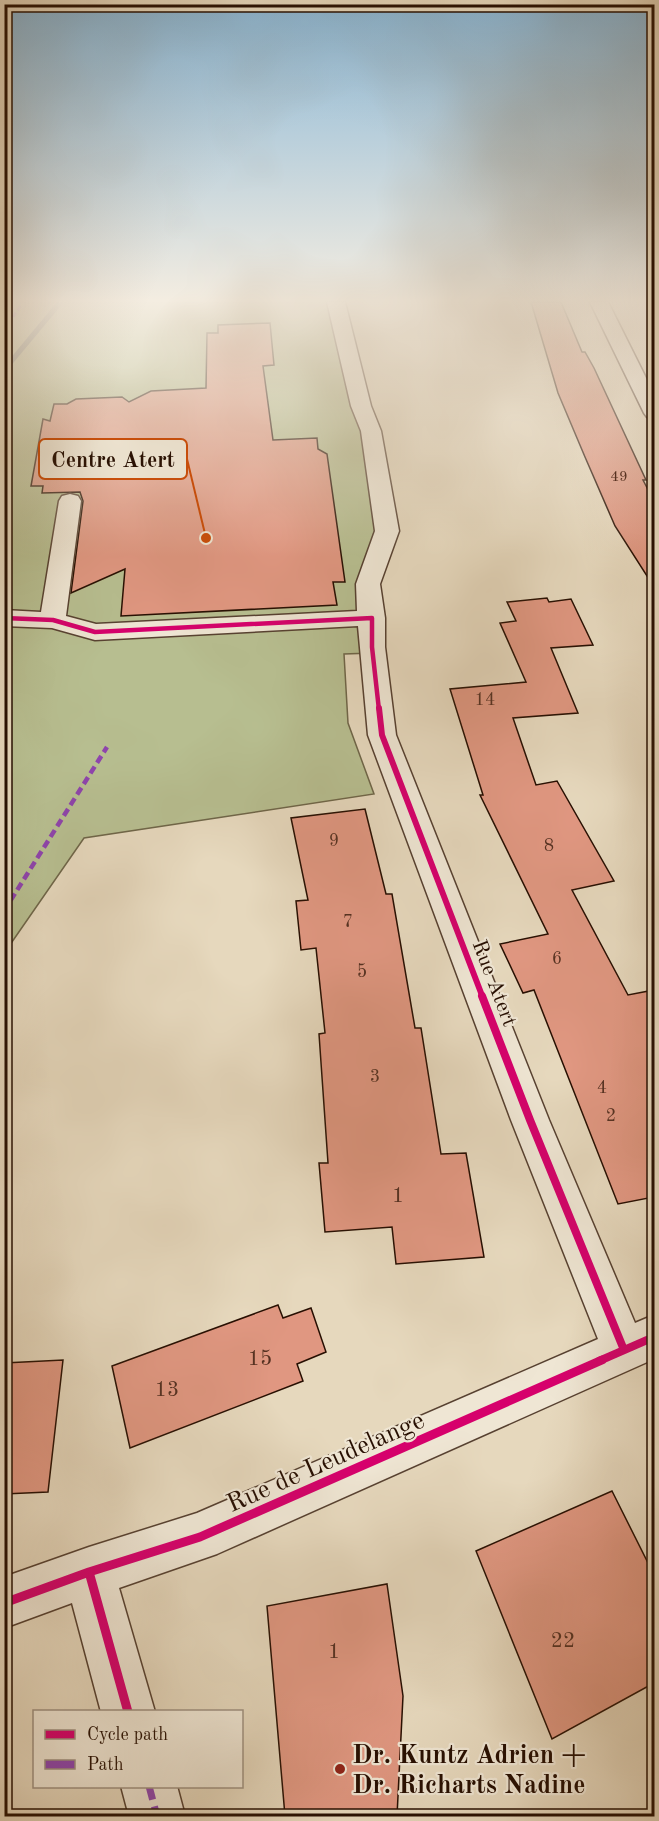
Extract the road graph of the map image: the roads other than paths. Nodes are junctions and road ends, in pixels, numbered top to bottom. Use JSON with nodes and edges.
{"nodes":[{"id":1,"x":356,"y":387,"type":"edge"},
{"id":2,"x":641,"y":387,"type":"edge"},
{"id":3,"x":654,"y":413,"type":"edge"},
{"id":4,"x":70,"y":501,"type":"dead end"},
{"id":5,"x":7,"y":618,"type":"edge"},
{"id":6,"x":372,"y":618,"type":"junction"},
{"id":7,"x":53,"y":620,"type":"junction"},
{"id":8,"x":639,"y":1343,"type":"edge"},
{"id":9,"x":89,"y":1572,"type":"junction"},
{"id":10,"x":4,"y":1603,"type":"edge"},
{"id":11,"x":127,"y":1710,"type":"edge"},
{"id":12,"x":150,"y":1788,"type":"edge"},
{"id":13,"x":157,"y":1816,"type":"edge"}],
"edges":[{"from":1,"to":6,"type":"street","name":"Rue Atert"},
{"from":2,"to":3,"type":"street"},
{"from":4,"to":7,"type":"street"},
{"from":5,"to":7,"type":"street"},
{"from":6,"to":7,"type":"street"},
{"from":6,"to":8,"type":"street","name":"Rue Atert"},
{"from":8,"to":9,"type":"street","name":"Rue de Leudelange"},
{"from":9,"to":10,"type":"street","name":"Rue de Leudelange"},
{"from":9,"to":11,"type":"street"},
{"from":12,"to":13,"type":"street"}]}
